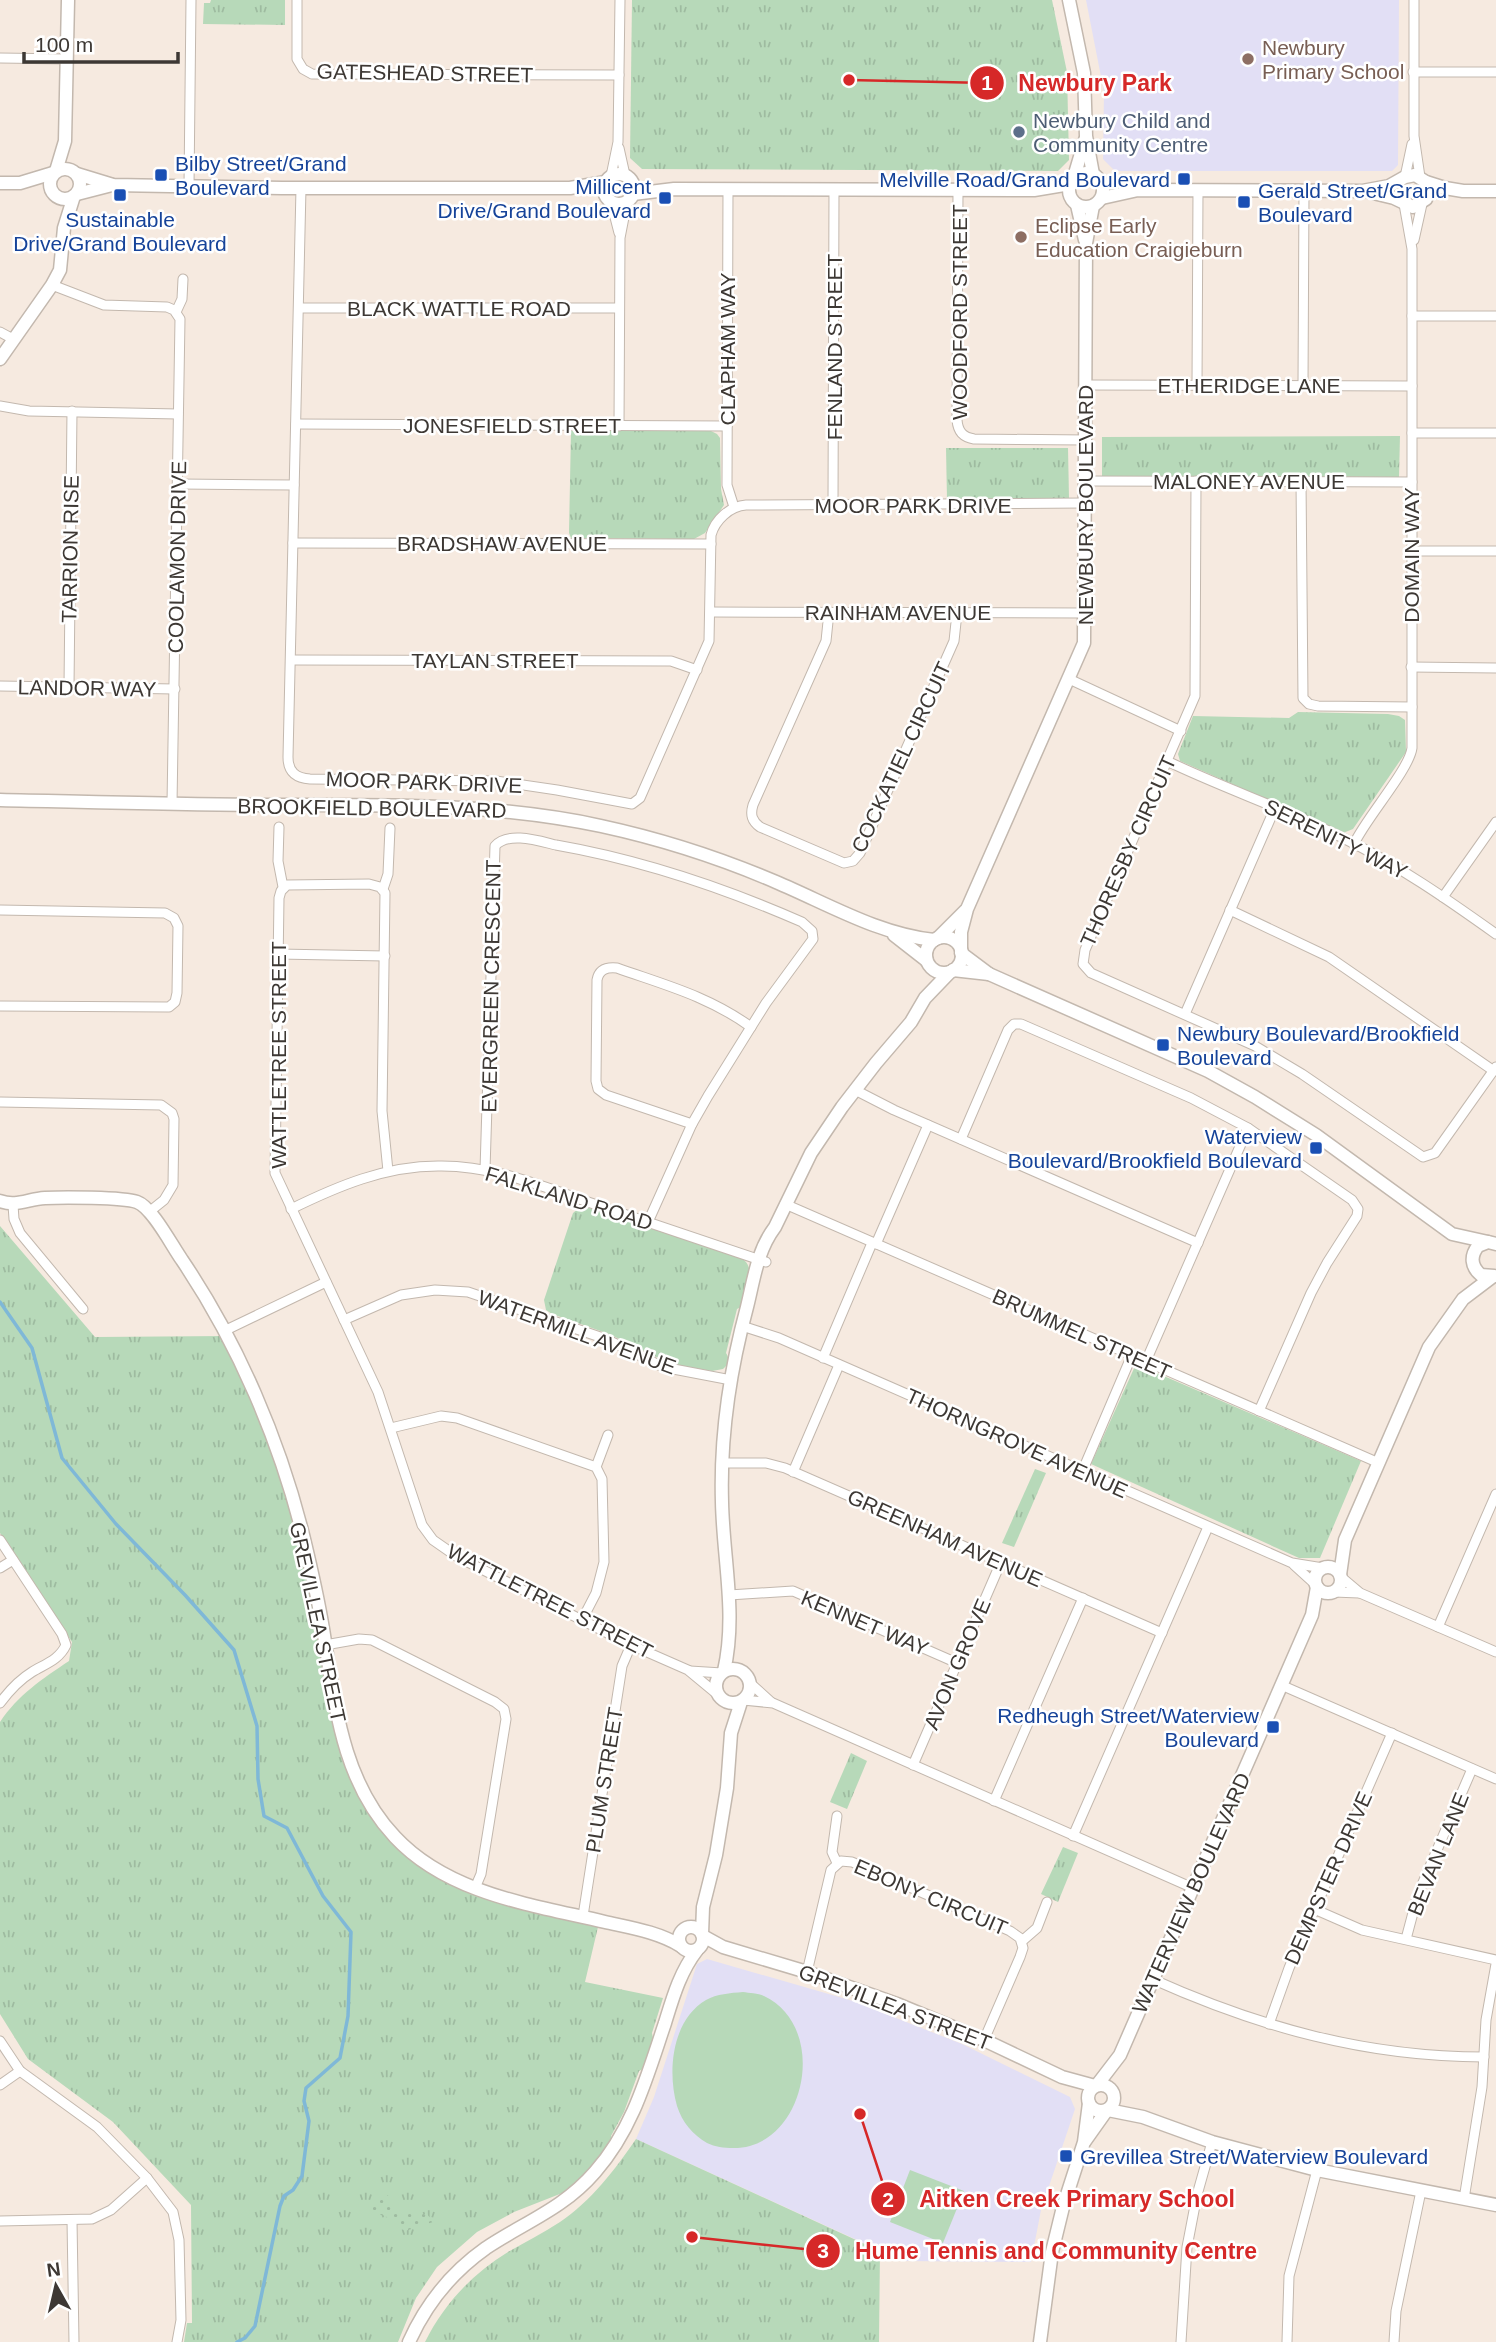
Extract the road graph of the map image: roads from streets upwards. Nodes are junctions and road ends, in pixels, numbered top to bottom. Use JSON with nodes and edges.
{"nodes":[{"id":1,"x":68,"y":0,"type":"edge"},
{"id":2,"x":191,"y":0,"type":"edge"},
{"id":3,"x":298,"y":0,"type":"edge"},
{"id":4,"x":620,"y":0,"type":"edge"},
{"id":5,"x":1069,"y":0,"type":"edge"},
{"id":6,"x":1414,"y":0,"type":"edge"},
{"id":7,"x":0,"y":58,"type":"edge"},
{"id":8,"x":67,"y":59,"type":"junction"},
{"id":9,"x":1413,"y":72,"type":"junction"},
{"id":10,"x":1496,"y":72,"type":"edge"},
{"id":11,"x":619,"y":75,"type":"junction"},
{"id":12,"x":1086,"y":136,"type":"junction"},
{"id":13,"x":1414,"y":136,"type":"junction"},
{"id":14,"x":65,"y":141,"type":"junction"},
{"id":15,"x":618,"y":142,"type":"junction"},
{"id":16,"x":55,"y":172,"type":"junction"},
{"id":17,"x":75,"y":172,"type":"junction"},
{"id":18,"x":608,"y":179,"type":"junction"},
{"id":19,"x":1097,"y":179,"type":"junction"},
{"id":20,"x":1402,"y":180,"type":"junction"},
{"id":21,"x":1423,"y":180,"type":"junction"},
{"id":22,"x":1072,"y":181,"type":"junction"},
{"id":23,"x":0,"y":183,"type":"edge"},
{"id":24,"x":20,"y":183,"type":"junction"},
{"id":25,"x":113,"y":184,"type":"junction"},
{"id":26,"x":189,"y":186,"type":"junction"},
{"id":27,"x":301,"y":188,"type":"junction"},
{"id":28,"x":570,"y":188,"type":"junction"},
{"id":29,"x":629,"y":188,"type":"junction"},
{"id":30,"x":727,"y":189,"type":"junction"},
{"id":31,"x":834,"y":190,"type":"junction"},
{"id":32,"x":958,"y":190,"type":"junction"},
{"id":33,"x":1034,"y":190,"type":"junction"},
{"id":34,"x":1138,"y":190,"type":"junction"},
{"id":35,"x":1198,"y":191,"type":"junction"},
{"id":36,"x":1304,"y":191,"type":"junction"},
{"id":37,"x":1362,"y":191,"type":"junction"},
{"id":38,"x":1463,"y":191,"type":"junction"},
{"id":39,"x":1496,"y":191,"type":"edge"},
{"id":40,"x":53,"y":194,"type":"junction"},
{"id":41,"x":75,"y":195,"type":"junction"},
{"id":42,"x":608,"y":199,"type":"junction"},
{"id":43,"x":1074,"y":202,"type":"junction"},
{"id":44,"x":1097,"y":202,"type":"junction"},
{"id":45,"x":1424,"y":202,"type":"junction"},
{"id":46,"x":1402,"y":203,"type":"junction"},
{"id":47,"x":64,"y":228,"type":"junction"},
{"id":48,"x":620,"y":238,"type":"junction"},
{"id":49,"x":1086,"y":243,"type":"junction"},
{"id":50,"x":1412,"y":248,"type":"junction"},
{"id":51,"x":183,"y":279,"type":"dead end"},
{"id":52,"x":52,"y":285,"type":"junction"},
{"id":53,"x":299,"y":308,"type":"junction"},
{"id":54,"x":619,"y":309,"type":"junction"},
{"id":55,"x":176,"y":312,"type":"junction"},
{"id":56,"x":1412,"y":316,"type":"junction"},
{"id":57,"x":1496,"y":316,"type":"edge"},
{"id":58,"x":0,"y":332,"type":"edge"},
{"id":59,"x":13,"y":339,"type":"junction"},
{"id":60,"x":0,"y":359,"type":"edge"},
{"id":61,"x":1086,"y":385,"type":"junction"},
{"id":62,"x":1197,"y":385,"type":"junction"},
{"id":63,"x":1303,"y":386,"type":"junction"},
{"id":64,"x":1412,"y":386,"type":"junction"},
{"id":65,"x":0,"y":406,"type":"edge"},
{"id":66,"x":72,"y":411,"type":"junction"},
{"id":67,"x":178,"y":414,"type":"junction"},
{"id":68,"x":296,"y":424,"type":"junction"},
{"id":69,"x":619,"y":426,"type":"junction"},
{"id":70,"x":727,"y":426,"type":"junction"},
{"id":71,"x":1412,"y":433,"type":"junction"},
{"id":72,"x":1496,"y":433,"type":"edge"},
{"id":73,"x":1086,"y":440,"type":"junction"},
{"id":74,"x":1086,"y":481,"type":"junction"},
{"id":75,"x":1196,"y":481,"type":"junction"},
{"id":76,"x":1301,"y":481,"type":"junction"},
{"id":77,"x":1412,"y":481,"type":"junction"},
{"id":78,"x":179,"y":484,"type":"junction"},
{"id":79,"x":294,"y":485,"type":"junction"},
{"id":80,"x":1085,"y":503,"type":"junction"},
{"id":81,"x":834,"y":505,"type":"junction"},
{"id":82,"x":734,"y":507,"type":"junction"},
{"id":83,"x":293,"y":543,"type":"junction"},
{"id":84,"x":711,"y":544,"type":"junction"},
{"id":85,"x":1411,"y":551,"type":"junction"},
{"id":86,"x":1496,"y":551,"type":"edge"},
{"id":87,"x":711,"y":612,"type":"junction"},
{"id":88,"x":829,"y":612,"type":"junction"},
{"id":89,"x":957,"y":613,"type":"junction"},
{"id":90,"x":1085,"y":613,"type":"junction"},
{"id":91,"x":291,"y":660,"type":"junction"},
{"id":92,"x":1411,"y":667,"type":"junction"},
{"id":93,"x":1496,"y":668,"type":"edge"},
{"id":94,"x":697,"y":670,"type":"junction"},
{"id":95,"x":1069,"y":679,"type":"junction"},
{"id":96,"x":0,"y":686,"type":"edge"},
{"id":97,"x":69,"y":687,"type":"junction"},
{"id":98,"x":174,"y":689,"type":"junction"},
{"id":99,"x":1412,"y":708,"type":"junction"},
{"id":100,"x":1181,"y":731,"type":"junction"},
{"id":101,"x":1167,"y":761,"type":"junction"},
{"id":102,"x":0,"y":800,"type":"edge"},
{"id":103,"x":172,"y":804,"type":"junction"},
{"id":104,"x":1275,"y":808,"type":"junction"},
{"id":105,"x":1496,"y":822,"type":"edge"},
{"id":106,"x":279,"y":827,"type":"dead end"},
{"id":107,"x":390,"y":828,"type":"dead end"},
{"id":108,"x":1354,"y":844,"type":"junction"},
{"id":109,"x":283,"y":887,"type":"junction"},
{"id":110,"x":383,"y":889,"type":"junction"},
{"id":111,"x":1443,"y":897,"type":"junction"},
{"id":112,"x":967,"y":909,"type":"junction"},
{"id":113,"x":0,"y":910,"type":"edge"},
{"id":114,"x":1230,"y":910,"type":"junction"},
{"id":115,"x":891,"y":933,"type":"junction"},
{"id":116,"x":1496,"y":934,"type":"edge"},
{"id":117,"x":936,"y":939,"type":"junction"},
{"id":118,"x":961,"y":952,"type":"junction"},
{"id":119,"x":278,"y":954,"type":"junction"},
{"id":120,"x":385,"y":956,"type":"junction"},
{"id":121,"x":928,"y":963,"type":"junction"},
{"id":122,"x":952,"y":971,"type":"junction"},
{"id":123,"x":989,"y":974,"type":"junction"},
{"id":124,"x":925,"y":998,"type":"junction"},
{"id":125,"x":0,"y":1006,"type":"edge"},
{"id":126,"x":1185,"y":1014,"type":"junction"},
{"id":127,"x":751,"y":1027,"type":"junction"},
{"id":128,"x":1495,"y":1069,"type":"edge"},
{"id":129,"x":855,"y":1090,"type":"junction"},
{"id":130,"x":0,"y":1102,"type":"edge"},
{"id":131,"x":692,"y":1124,"type":"junction"},
{"id":132,"x":928,"y":1125,"type":"junction"},
{"id":133,"x":1248,"y":1128,"type":"junction"},
{"id":134,"x":961,"y":1139,"type":"junction"},
{"id":135,"x":485,"y":1170,"type":"junction"},
{"id":136,"x":388,"y":1171,"type":"junction"},
{"id":137,"x":0,"y":1201,"type":"edge"},
{"id":138,"x":785,"y":1204,"type":"junction"},
{"id":139,"x":13,"y":1205,"type":"junction"},
{"id":140,"x":291,"y":1209,"type":"junction"},
{"id":141,"x":149,"y":1212,"type":"junction"},
{"id":142,"x":648,"y":1222,"type":"junction"},
{"id":143,"x":1452,"y":1234,"type":"junction"},
{"id":144,"x":1492,"y":1241,"type":"edge"},
{"id":145,"x":874,"y":1243,"type":"junction"},
{"id":146,"x":1198,"y":1243,"type":"junction"},
{"id":147,"x":762,"y":1261,"type":"junction"},
{"id":148,"x":1472,"y":1261,"type":"junction"},
{"id":149,"x":1495,"y":1276,"type":"edge"},
{"id":150,"x":326,"y":1282,"type":"junction"},
{"id":151,"x":1463,"y":1299,"type":"junction"},
{"id":152,"x":83,"y":1309,"type":"dead end"},
{"id":153,"x":344,"y":1320,"type":"junction"},
{"id":154,"x":742,"y":1326,"type":"junction"},
{"id":155,"x":224,"y":1331,"type":"junction"},
{"id":156,"x":1132,"y":1355,"type":"junction"},
{"id":157,"x":823,"y":1358,"type":"junction"},
{"id":158,"x":1146,"y":1361,"type":"junction"},
{"id":159,"x":839,"y":1366,"type":"junction"},
{"id":160,"x":731,"y":1380,"type":"junction"},
{"id":161,"x":1259,"y":1411,"type":"junction"},
{"id":162,"x":391,"y":1428,"type":"junction"},
{"id":163,"x":608,"y":1435,"type":"dead end"},
{"id":164,"x":722,"y":1463,"type":"junction"},
{"id":165,"x":1378,"y":1463,"type":"junction"},
{"id":166,"x":596,"y":1467,"type":"junction"},
{"id":167,"x":793,"y":1472,"type":"junction"},
{"id":168,"x":1082,"y":1472,"type":"junction"},
{"id":169,"x":1496,"y":1494,"type":"edge"},
{"id":170,"x":1208,"y":1527,"type":"junction"},
{"id":171,"x":0,"y":1540,"type":"edge"},
{"id":172,"x":1345,"y":1540,"type":"junction"},
{"id":173,"x":13,"y":1560,"type":"junction"},
{"id":174,"x":1001,"y":1562,"type":"junction"},
{"id":175,"x":1292,"y":1563,"type":"junction"},
{"id":176,"x":0,"y":1567,"type":"edge"},
{"id":177,"x":1324,"y":1568,"type":"junction"},
{"id":178,"x":1341,"y":1576,"type":"junction"},
{"id":179,"x":1317,"y":1586,"type":"junction"},
{"id":180,"x":1333,"y":1592,"type":"junction"},
{"id":181,"x":1360,"y":1593,"type":"junction"},
{"id":182,"x":729,"y":1595,"type":"junction"},
{"id":183,"x":1083,"y":1598,"type":"junction"},
{"id":184,"x":1312,"y":1615,"type":"junction"},
{"id":185,"x":582,"y":1620,"type":"junction"},
{"id":186,"x":1438,"y":1627,"type":"junction"},
{"id":187,"x":1162,"y":1633,"type":"junction"},
{"id":188,"x":731,"y":1635,"type":"junction"},
{"id":189,"x":631,"y":1644,"type":"junction"},
{"id":190,"x":325,"y":1645,"type":"junction"},
{"id":191,"x":1496,"y":1652,"type":"edge"},
{"id":192,"x":957,"y":1663,"type":"junction"},
{"id":193,"x":688,"y":1670,"type":"junction"},
{"id":194,"x":723,"y":1672,"type":"junction"},
{"id":195,"x":748,"y":1679,"type":"junction"},
{"id":196,"x":1281,"y":1685,"type":"junction"},
{"id":197,"x":720,"y":1698,"type":"junction"},
{"id":198,"x":742,"y":1701,"type":"junction"},
{"id":199,"x":0,"y":1703,"type":"edge"},
{"id":200,"x":773,"y":1703,"type":"junction"},
{"id":201,"x":731,"y":1733,"type":"junction"},
{"id":202,"x":1392,"y":1733,"type":"junction"},
{"id":203,"x":913,"y":1765,"type":"junction"},
{"id":204,"x":1472,"y":1769,"type":"junction"},
{"id":205,"x":1496,"y":1779,"type":"edge"},
{"id":206,"x":994,"y":1801,"type":"junction"},
{"id":207,"x":837,"y":1816,"type":"dead end"},
{"id":208,"x":1073,"y":1836,"type":"junction"},
{"id":209,"x":837,"y":1863,"type":"junction"},
{"id":210,"x":475,"y":1888,"type":"junction"},
{"id":211,"x":1193,"y":1888,"type":"junction"},
{"id":212,"x":1047,"y":1902,"type":"dead end"},
{"id":213,"x":703,"y":1907,"type":"junction"},
{"id":214,"x":1314,"y":1909,"type":"junction"},
{"id":215,"x":583,"y":1916,"type":"junction"},
{"id":216,"x":683,"y":1939,"type":"junction"},
{"id":217,"x":1406,"y":1939,"type":"junction"},
{"id":218,"x":1022,"y":1941,"type":"junction"},
{"id":219,"x":700,"y":1942,"type":"junction"},
{"id":220,"x":1496,"y":1962,"type":"edge"},
{"id":221,"x":682,"y":1972,"type":"junction"},
{"id":222,"x":807,"y":1972,"type":"junction"},
{"id":223,"x":1152,"y":1979,"type":"junction"},
{"id":224,"x":1269,"y":2024,"type":"junction"},
{"id":225,"x":984,"y":2040,"type":"junction"},
{"id":226,"x":0,"y":2041,"type":"edge"},
{"id":227,"x":1120,"y":2055,"type":"junction"},
{"id":228,"x":1484,"y":2057,"type":"junction"},
{"id":229,"x":20,"y":2071,"type":"junction"},
{"id":230,"x":1062,"y":2077,"type":"junction"},
{"id":231,"x":0,"y":2085,"type":"edge"},
{"id":232,"x":1096,"y":2086,"type":"junction"},
{"id":233,"x":1114,"y":2094,"type":"junction"},
{"id":234,"x":1089,"y":2103,"type":"junction"},
{"id":235,"x":1107,"y":2110,"type":"junction"},
{"id":236,"x":1143,"y":2117,"type":"junction"},
{"id":237,"x":1084,"y":2142,"type":"junction"},
{"id":238,"x":1212,"y":2142,"type":"junction"},
{"id":239,"x":1317,"y":2170,"type":"junction"},
{"id":240,"x":147,"y":2178,"type":"junction"},
{"id":241,"x":1420,"y":2191,"type":"junction"},
{"id":242,"x":1464,"y":2199,"type":"junction"},
{"id":243,"x":1496,"y":2205,"type":"edge"},
{"id":244,"x":72,"y":2220,"type":"junction"},
{"id":245,"x":0,"y":2221,"type":"edge"},
{"id":246,"x":74,"y":2342,"type":"edge"},
{"id":247,"x":177,"y":2342,"type":"edge"},
{"id":248,"x":409,"y":2342,"type":"edge"},
{"id":249,"x":1040,"y":2342,"type":"edge"},
{"id":250,"x":1181,"y":2342,"type":"edge"},
{"id":251,"x":1287,"y":2342,"type":"edge"},
{"id":252,"x":1394,"y":2342,"type":"edge"}],
"edges":[{"from":1,"to":8,"type":"street"},
{"from":2,"to":26,"type":"street"},
{"from":3,"to":11,"type":"street","name":"GATESHEAD STREET"},
{"from":4,"to":11,"type":"street"},
{"from":5,"to":12,"type":"street"},
{"from":6,"to":9,"type":"street"},
{"from":7,"to":8,"type":"street"},
{"from":8,"to":14,"type":"street"},
{"from":9,"to":10,"type":"street"},
{"from":9,"to":13,"type":"street"},
{"from":11,"to":15,"type":"street"},
{"from":12,"to":19,"type":"street"},
{"from":12,"to":22,"type":"street"},
{"from":13,"to":20,"type":"street"},
{"from":13,"to":21,"type":"street"},
{"from":14,"to":16,"type":"street"},
{"from":14,"to":17,"type":"street"},
{"from":15,"to":18,"type":"street"},
{"from":15,"to":29,"type":"street"},
{"from":16,"to":17,"type":"street"},
{"from":16,"to":24,"type":"street"},
{"from":16,"to":40,"type":"street"},
{"from":17,"to":25,"type":"street"},
{"from":17,"to":41,"type":"street"},
{"from":18,"to":28,"type":"street"},
{"from":18,"to":29,"type":"street"},
{"from":18,"to":42,"type":"street"},
{"from":19,"to":22,"type":"street"},
{"from":19,"to":34,"type":"street"},
{"from":19,"to":44,"type":"street"},
{"from":20,"to":21,"type":"street"},
{"from":20,"to":37,"type":"street"},
{"from":20,"to":46,"type":"street"},
{"from":21,"to":38,"type":"street"},
{"from":21,"to":45,"type":"street"},
{"from":22,"to":33,"type":"street"},
{"from":22,"to":43,"type":"street"},
{"from":23,"to":24,"type":"street"},
{"from":24,"to":40,"type":"street"},
{"from":25,"to":26,"type":"street"},
{"from":25,"to":41,"type":"street"},
{"from":26,"to":27,"type":"street"},
{"from":27,"to":28,"type":"street"},
{"from":27,"to":53,"type":"street","name":"MOOR PARK DRIVE"},
{"from":28,"to":42,"type":"street"},
{"from":29,"to":30,"type":"street"},
{"from":29,"to":42,"type":"street"},
{"from":29,"to":48,"type":"street"},
{"from":30,"to":31,"type":"street"},
{"from":30,"to":70,"type":"street","name":"CLAPHAM WAY"},
{"from":31,"to":32,"type":"street"},
{"from":31,"to":81,"type":"street","name":"FENLAND STREET"},
{"from":32,"to":33,"type":"street"},
{"from":32,"to":73,"type":"street","name":"WOODFORD STREET"},
{"from":33,"to":43,"type":"street"},
{"from":34,"to":35,"type":"street"},
{"from":34,"to":44,"type":"street"},
{"from":35,"to":36,"type":"street"},
{"from":35,"to":62,"type":"street"},
{"from":36,"to":37,"type":"street"},
{"from":36,"to":63,"type":"street"},
{"from":37,"to":46,"type":"street"},
{"from":38,"to":39,"type":"street"},
{"from":38,"to":45,"type":"street"},
{"from":40,"to":41,"type":"street"},
{"from":40,"to":47,"type":"street"},
{"from":41,"to":47,"type":"street"},
{"from":42,"to":48,"type":"street"},
{"from":43,"to":44,"type":"street"},
{"from":43,"to":49,"type":"street","name":"NEWBURY BOULEVARD"},
{"from":44,"to":49,"type":"street","name":"NEWBURY BOULEVARD"},
{"from":45,"to":46,"type":"street"},
{"from":45,"to":50,"type":"street","name":"DOMAIN WAY"},
{"from":46,"to":50,"type":"street","name":"DOMAIN WAY"},
{"from":47,"to":52,"type":"street"},
{"from":48,"to":54,"type":"street"},
{"from":49,"to":61,"type":"street","name":"NEWBURY BOULEVARD"},
{"from":50,"to":56,"type":"street","name":"DOMAIN WAY"},
{"from":51,"to":55,"type":"street","name":"COOLAMON DRIVE"},
{"from":52,"to":55,"type":"street"},
{"from":52,"to":59,"type":"street"},
{"from":53,"to":54,"type":"street","name":"BLACK WATTLE ROAD"},
{"from":53,"to":68,"type":"street","name":"MOOR PARK DRIVE"},
{"from":54,"to":69,"type":"street"},
{"from":55,"to":67,"type":"street","name":"COOLAMON DRIVE"},
{"from":56,"to":57,"type":"street"},
{"from":56,"to":64,"type":"street","name":"DOMAIN WAY"},
{"from":58,"to":59,"type":"street"},
{"from":59,"to":60,"type":"street"},
{"from":61,"to":62,"type":"street","name":"ETHERIDGE LANE"},
{"from":61,"to":73,"type":"street","name":"NEWBURY BOULEVARD"},
{"from":62,"to":63,"type":"street","name":"ETHERIDGE LANE"},
{"from":63,"to":64,"type":"street","name":"ETHERIDGE LANE"},
{"from":64,"to":71,"type":"street","name":"DOMAIN WAY"},
{"from":65,"to":66,"type":"street"},
{"from":66,"to":67,"type":"street"},
{"from":66,"to":97,"type":"street","name":"TARRION RISE"},
{"from":67,"to":78,"type":"street","name":"COOLAMON DRIVE"},
{"from":68,"to":69,"type":"street","name":"JONESFIELD STREET"},
{"from":68,"to":79,"type":"street","name":"MOOR PARK DRIVE"},
{"from":69,"to":70,"type":"street","name":"JONESFIELD STREET"},
{"from":70,"to":82,"type":"street","name":"CLAPHAM WAY"},
{"from":71,"to":72,"type":"street"},
{"from":71,"to":77,"type":"street","name":"DOMAIN WAY"},
{"from":73,"to":74,"type":"street","name":"NEWBURY BOULEVARD"},
{"from":74,"to":75,"type":"street","name":"MALONEY AVENUE"},
{"from":74,"to":80,"type":"street","name":"NEWBURY BOULEVARD"},
{"from":75,"to":76,"type":"street","name":"MALONEY AVENUE"},
{"from":75,"to":100,"type":"street","name":"THORESBY CIRCUIT"},
{"from":76,"to":77,"type":"street","name":"MALONEY AVENUE"},
{"from":76,"to":99,"type":"street"},
{"from":77,"to":85,"type":"street","name":"DOMAIN WAY"},
{"from":78,"to":79,"type":"street"},
{"from":78,"to":98,"type":"street","name":"COOLAMON DRIVE"},
{"from":79,"to":83,"type":"street","name":"MOOR PARK DRIVE"},
{"from":80,"to":81,"type":"street","name":"MOOR PARK DRIVE"},
{"from":80,"to":90,"type":"street","name":"NEWBURY BOULEVARD"},
{"from":81,"to":82,"type":"street","name":"MOOR PARK DRIVE"},
{"from":82,"to":84,"type":"street","name":"MOOR PARK DRIVE"},
{"from":83,"to":84,"type":"street","name":"BRADSHAW AVENUE"},
{"from":83,"to":91,"type":"street","name":"MOOR PARK DRIVE"},
{"from":84,"to":87,"type":"street","name":"MOOR PARK DRIVE"},
{"from":85,"to":86,"type":"street"},
{"from":85,"to":92,"type":"street","name":"DOMAIN WAY"},
{"from":87,"to":88,"type":"street","name":"RAINHAM AVENUE"},
{"from":87,"to":94,"type":"street","name":"MOOR PARK DRIVE"},
{"from":88,"to":89,"type":"street","name":"RAINHAM AVENUE"},
{"from":88,"to":89,"type":"street","name":"COCKATIEL CIRCUIT"},
{"from":89,"to":90,"type":"street","name":"RAINHAM AVENUE"},
{"from":90,"to":95,"type":"street","name":"NEWBURY BOULEVARD"},
{"from":91,"to":94,"type":"street","name":"TAYLAN STREET"},
{"from":91,"to":94,"type":"street","name":"MOOR PARK DRIVE"},
{"from":92,"to":93,"type":"street"},
{"from":92,"to":99,"type":"street","name":"DOMAIN WAY"},
{"from":95,"to":100,"type":"street"},
{"from":95,"to":112,"type":"street","name":"NEWBURY BOULEVARD"},
{"from":96,"to":97,"type":"street","name":"LANDOR WAY"},
{"from":97,"to":98,"type":"street","name":"LANDOR WAY"},
{"from":98,"to":103,"type":"street","name":"COOLAMON DRIVE"},
{"from":99,"to":108,"type":"street","name":"DOMAIN WAY"},
{"from":100,"to":101,"type":"street","name":"THORESBY CIRCUIT"},
{"from":101,"to":104,"type":"street","name":"SERENITY WAY"},
{"from":101,"to":126,"type":"street","name":"THORESBY CIRCUIT"},
{"from":102,"to":103,"type":"street","name":"BROOKFIELD BOULEVARD"},
{"from":103,"to":115,"type":"street","name":"BROOKFIELD BOULEVARD"},
{"from":104,"to":108,"type":"street","name":"SERENITY WAY"},
{"from":104,"to":114,"type":"street"},
{"from":105,"to":111,"type":"street"},
{"from":106,"to":109,"type":"street","name":"WATTLETREE STREET"},
{"from":107,"to":110,"type":"street"},
{"from":108,"to":111,"type":"street","name":"SERENITY WAY"},
{"from":109,"to":110,"type":"street"},
{"from":109,"to":119,"type":"street","name":"WATTLETREE STREET"},
{"from":110,"to":120,"type":"street"},
{"from":111,"to":116,"type":"street","name":"SERENITY WAY"},
{"from":112,"to":117,"type":"street","name":"NEWBURY BOULEVARD"},
{"from":112,"to":118,"type":"street","name":"NEWBURY BOULEVARD"},
{"from":113,"to":125,"type":"street"},
{"from":114,"to":126,"type":"street"},
{"from":114,"to":128,"type":"street"},
{"from":115,"to":117,"type":"street","name":"BROOKFIELD BOULEVARD"},
{"from":115,"to":121,"type":"street","name":"BROOKFIELD BOULEVARD"},
{"from":117,"to":118,"type":"street"},
{"from":117,"to":121,"type":"street"},
{"from":118,"to":122,"type":"street"},
{"from":118,"to":123,"type":"street"},
{"from":119,"to":120,"type":"street"},
{"from":119,"to":140,"type":"street","name":"WATTLETREE STREET"},
{"from":120,"to":136,"type":"street"},
{"from":121,"to":122,"type":"street"},
{"from":121,"to":124,"type":"street"},
{"from":122,"to":123,"type":"street"},
{"from":122,"to":124,"type":"street"},
{"from":123,"to":143,"type":"street"},
{"from":124,"to":129,"type":"street"},
{"from":126,"to":128,"type":"street","name":"THORESBY CIRCUIT"},
{"from":127,"to":131,"type":"street","name":"EVERGREEN CRESCENT"},
{"from":127,"to":131,"type":"street"},
{"from":127,"to":135,"type":"street","name":"EVERGREEN CRESCENT"},
{"from":129,"to":132,"type":"street"},
{"from":129,"to":138,"type":"street"},
{"from":130,"to":141,"type":"street"},
{"from":131,"to":142,"type":"street","name":"EVERGREEN CRESCENT"},
{"from":132,"to":134,"type":"street"},
{"from":132,"to":145,"type":"street"},
{"from":133,"to":134,"type":"street"},
{"from":133,"to":146,"type":"street"},
{"from":133,"to":161,"type":"street"},
{"from":134,"to":146,"type":"street"},
{"from":135,"to":136,"type":"street","name":"FALKLAND ROAD"},
{"from":135,"to":142,"type":"street","name":"FALKLAND ROAD"},
{"from":136,"to":140,"type":"street","name":"FALKLAND ROAD"},
{"from":137,"to":139,"type":"street"},
{"from":138,"to":145,"type":"street","name":"BRUMMEL STREET"},
{"from":138,"to":147,"type":"street"},
{"from":139,"to":141,"type":"street"},
{"from":139,"to":152,"type":"street"},
{"from":140,"to":150,"type":"street","name":"WATTLETREE STREET"},
{"from":141,"to":155,"type":"street","name":"GREVILLEA STREET"},
{"from":142,"to":147,"type":"street","name":"FALKLAND ROAD"},
{"from":143,"to":144,"type":"street"},
{"from":143,"to":148,"type":"street"},
{"from":144,"to":148,"type":"street"},
{"from":145,"to":156,"type":"street","name":"BRUMMEL STREET"},
{"from":145,"to":157,"type":"street"},
{"from":146,"to":158,"type":"street"},
{"from":147,"to":154,"type":"street"},
{"from":148,"to":149,"type":"street"},
{"from":148,"to":151,"type":"street"},
{"from":149,"to":151,"type":"street"},
{"from":150,"to":153,"type":"street","name":"WATTLETREE STREET"},
{"from":150,"to":155,"type":"street"},
{"from":151,"to":165,"type":"street"},
{"from":153,"to":160,"type":"street","name":"WATERMILL AVENUE"},
{"from":153,"to":162,"type":"street","name":"WATTLETREE STREET"},
{"from":154,"to":157,"type":"street","name":"THORNGROVE AVENUE"},
{"from":154,"to":160,"type":"street"},
{"from":155,"to":190,"type":"street","name":"GREVILLEA STREET"},
{"from":156,"to":158,"type":"street","name":"BRUMMEL STREET"},
{"from":156,"to":168,"type":"street"},
{"from":157,"to":159,"type":"street","name":"THORNGROVE AVENUE"},
{"from":158,"to":161,"type":"street","name":"BRUMMEL STREET"},
{"from":159,"to":167,"type":"street"},
{"from":159,"to":168,"type":"street","name":"THORNGROVE AVENUE"},
{"from":160,"to":164,"type":"street"},
{"from":161,"to":165,"type":"street","name":"BRUMMEL STREET"},
{"from":162,"to":166,"type":"street"},
{"from":162,"to":185,"type":"street","name":"WATTLETREE STREET"},
{"from":163,"to":166,"type":"street"},
{"from":164,"to":167,"type":"street","name":"GREENHAM AVENUE"},
{"from":164,"to":182,"type":"street"},
{"from":165,"to":172,"type":"street"},
{"from":166,"to":185,"type":"street"},
{"from":167,"to":174,"type":"street","name":"GREENHAM AVENUE"},
{"from":168,"to":170,"type":"street","name":"THORNGROVE AVENUE"},
{"from":169,"to":186,"type":"street"},
{"from":170,"to":175,"type":"street","name":"THORNGROVE AVENUE"},
{"from":170,"to":187,"type":"street"},
{"from":171,"to":173,"type":"street"},
{"from":172,"to":177,"type":"street"},
{"from":172,"to":178,"type":"street"},
{"from":173,"to":176,"type":"street"},
{"from":173,"to":199,"type":"street"},
{"from":174,"to":183,"type":"street","name":"GREENHAM AVENUE"},
{"from":174,"to":192,"type":"street","name":"AVON GROVE"},
{"from":175,"to":177,"type":"street","name":"THORNGROVE AVENUE"},
{"from":175,"to":179,"type":"street","name":"THORNGROVE AVENUE"},
{"from":177,"to":178,"type":"street"},
{"from":177,"to":179,"type":"street"},
{"from":178,"to":180,"type":"street"},
{"from":178,"to":181,"type":"street"},
{"from":179,"to":180,"type":"street"},
{"from":179,"to":184,"type":"street","name":"WATERVIEW BOULEVARD"},
{"from":180,"to":181,"type":"street"},
{"from":180,"to":184,"type":"street","name":"WATERVIEW BOULEVARD"},
{"from":181,"to":186,"type":"street"},
{"from":182,"to":188,"type":"street"},
{"from":182,"to":192,"type":"street","name":"KENNET WAY"},
{"from":183,"to":187,"type":"street","name":"GREENHAM AVENUE"},
{"from":183,"to":206,"type":"street"},
{"from":184,"to":196,"type":"street","name":"WATERVIEW BOULEVARD"},
{"from":185,"to":189,"type":"street","name":"WATTLETREE STREET"},
{"from":186,"to":191,"type":"street"},
{"from":187,"to":208,"type":"street"},
{"from":188,"to":194,"type":"street"},
{"from":188,"to":195,"type":"street"},
{"from":189,"to":193,"type":"street","name":"WATTLETREE STREET"},
{"from":189,"to":215,"type":"street","name":"PLUM STREET"},
{"from":190,"to":210,"type":"street","name":"GREVILLEA STREET"},
{"from":190,"to":210,"type":"street"},
{"from":192,"to":203,"type":"street","name":"AVON GROVE"},
{"from":193,"to":194,"type":"street","name":"WATTLETREE STREET"},
{"from":193,"to":197,"type":"street","name":"WATTLETREE STREET"},
{"from":194,"to":195,"type":"street"},
{"from":194,"to":197,"type":"street"},
{"from":195,"to":198,"type":"street"},
{"from":195,"to":200,"type":"street"},
{"from":196,"to":202,"type":"street"},
{"from":196,"to":211,"type":"street","name":"WATERVIEW BOULEVARD"},
{"from":197,"to":198,"type":"street"},
{"from":197,"to":201,"type":"street"},
{"from":198,"to":200,"type":"street"},
{"from":198,"to":201,"type":"street"},
{"from":200,"to":203,"type":"street"},
{"from":201,"to":213,"type":"street"},
{"from":202,"to":204,"type":"street"},
{"from":202,"to":214,"type":"street","name":"DEMPSTER DRIVE"},
{"from":203,"to":206,"type":"street"},
{"from":204,"to":205,"type":"street"},
{"from":204,"to":217,"type":"street","name":"BEVAN LANE"},
{"from":206,"to":208,"type":"street"},
{"from":207,"to":209,"type":"street","name":"EBONY CIRCUIT"},
{"from":208,"to":211,"type":"street"},
{"from":209,"to":218,"type":"street","name":"EBONY CIRCUIT"},
{"from":209,"to":222,"type":"street","name":"EBONY CIRCUIT"},
{"from":210,"to":215,"type":"street","name":"GREVILLEA STREET"},
{"from":211,"to":223,"type":"street","name":"WATERVIEW BOULEVARD"},
{"from":212,"to":218,"type":"street","name":"EBONY CIRCUIT"},
{"from":213,"to":216,"type":"street"},
{"from":213,"to":219,"type":"street"},
{"from":214,"to":217,"type":"street"},
{"from":214,"to":224,"type":"street","name":"DEMPSTER DRIVE"},
{"from":215,"to":216,"type":"street","name":"GREVILLEA STREET"},
{"from":216,"to":219,"type":"street"},
{"from":216,"to":219,"type":"street"},
{"from":216,"to":221,"type":"street"},
{"from":217,"to":220,"type":"street"},
{"from":218,"to":225,"type":"street","name":"EBONY CIRCUIT"},
{"from":219,"to":221,"type":"street"},
{"from":219,"to":222,"type":"street","name":"GREVILLEA STREET"},
{"from":220,"to":228,"type":"street"},
{"from":221,"to":248,"type":"street"},
{"from":222,"to":225,"type":"street","name":"GREVILLEA STREET"},
{"from":223,"to":224,"type":"street"},
{"from":223,"to":227,"type":"street","name":"WATERVIEW BOULEVARD"},
{"from":224,"to":228,"type":"street"},
{"from":225,"to":230,"type":"street","name":"GREVILLEA STREET"},
{"from":226,"to":229,"type":"street"},
{"from":227,"to":232,"type":"street","name":"WATERVIEW BOULEVARD"},
{"from":227,"to":233,"type":"street","name":"WATERVIEW BOULEVARD"},
{"from":228,"to":242,"type":"street"},
{"from":229,"to":231,"type":"street"},
{"from":229,"to":240,"type":"street"},
{"from":230,"to":232,"type":"street","name":"GREVILLEA STREET"},
{"from":230,"to":234,"type":"street","name":"GREVILLEA STREET"},
{"from":232,"to":233,"type":"street"},
{"from":232,"to":234,"type":"street"},
{"from":233,"to":235,"type":"street"},
{"from":233,"to":236,"type":"street"},
{"from":234,"to":235,"type":"street"},
{"from":234,"to":237,"type":"street"},
{"from":235,"to":236,"type":"street"},
{"from":235,"to":237,"type":"street"},
{"from":236,"to":238,"type":"street"},
{"from":237,"to":249,"type":"street"},
{"from":238,"to":239,"type":"street"},
{"from":238,"to":250,"type":"street"},
{"from":239,"to":241,"type":"street"},
{"from":239,"to":251,"type":"street"},
{"from":240,"to":244,"type":"street"},
{"from":240,"to":247,"type":"street"},
{"from":241,"to":242,"type":"street"},
{"from":241,"to":252,"type":"street"},
{"from":242,"to":243,"type":"street"},
{"from":244,"to":245,"type":"street"},
{"from":244,"to":246,"type":"street"}]}
